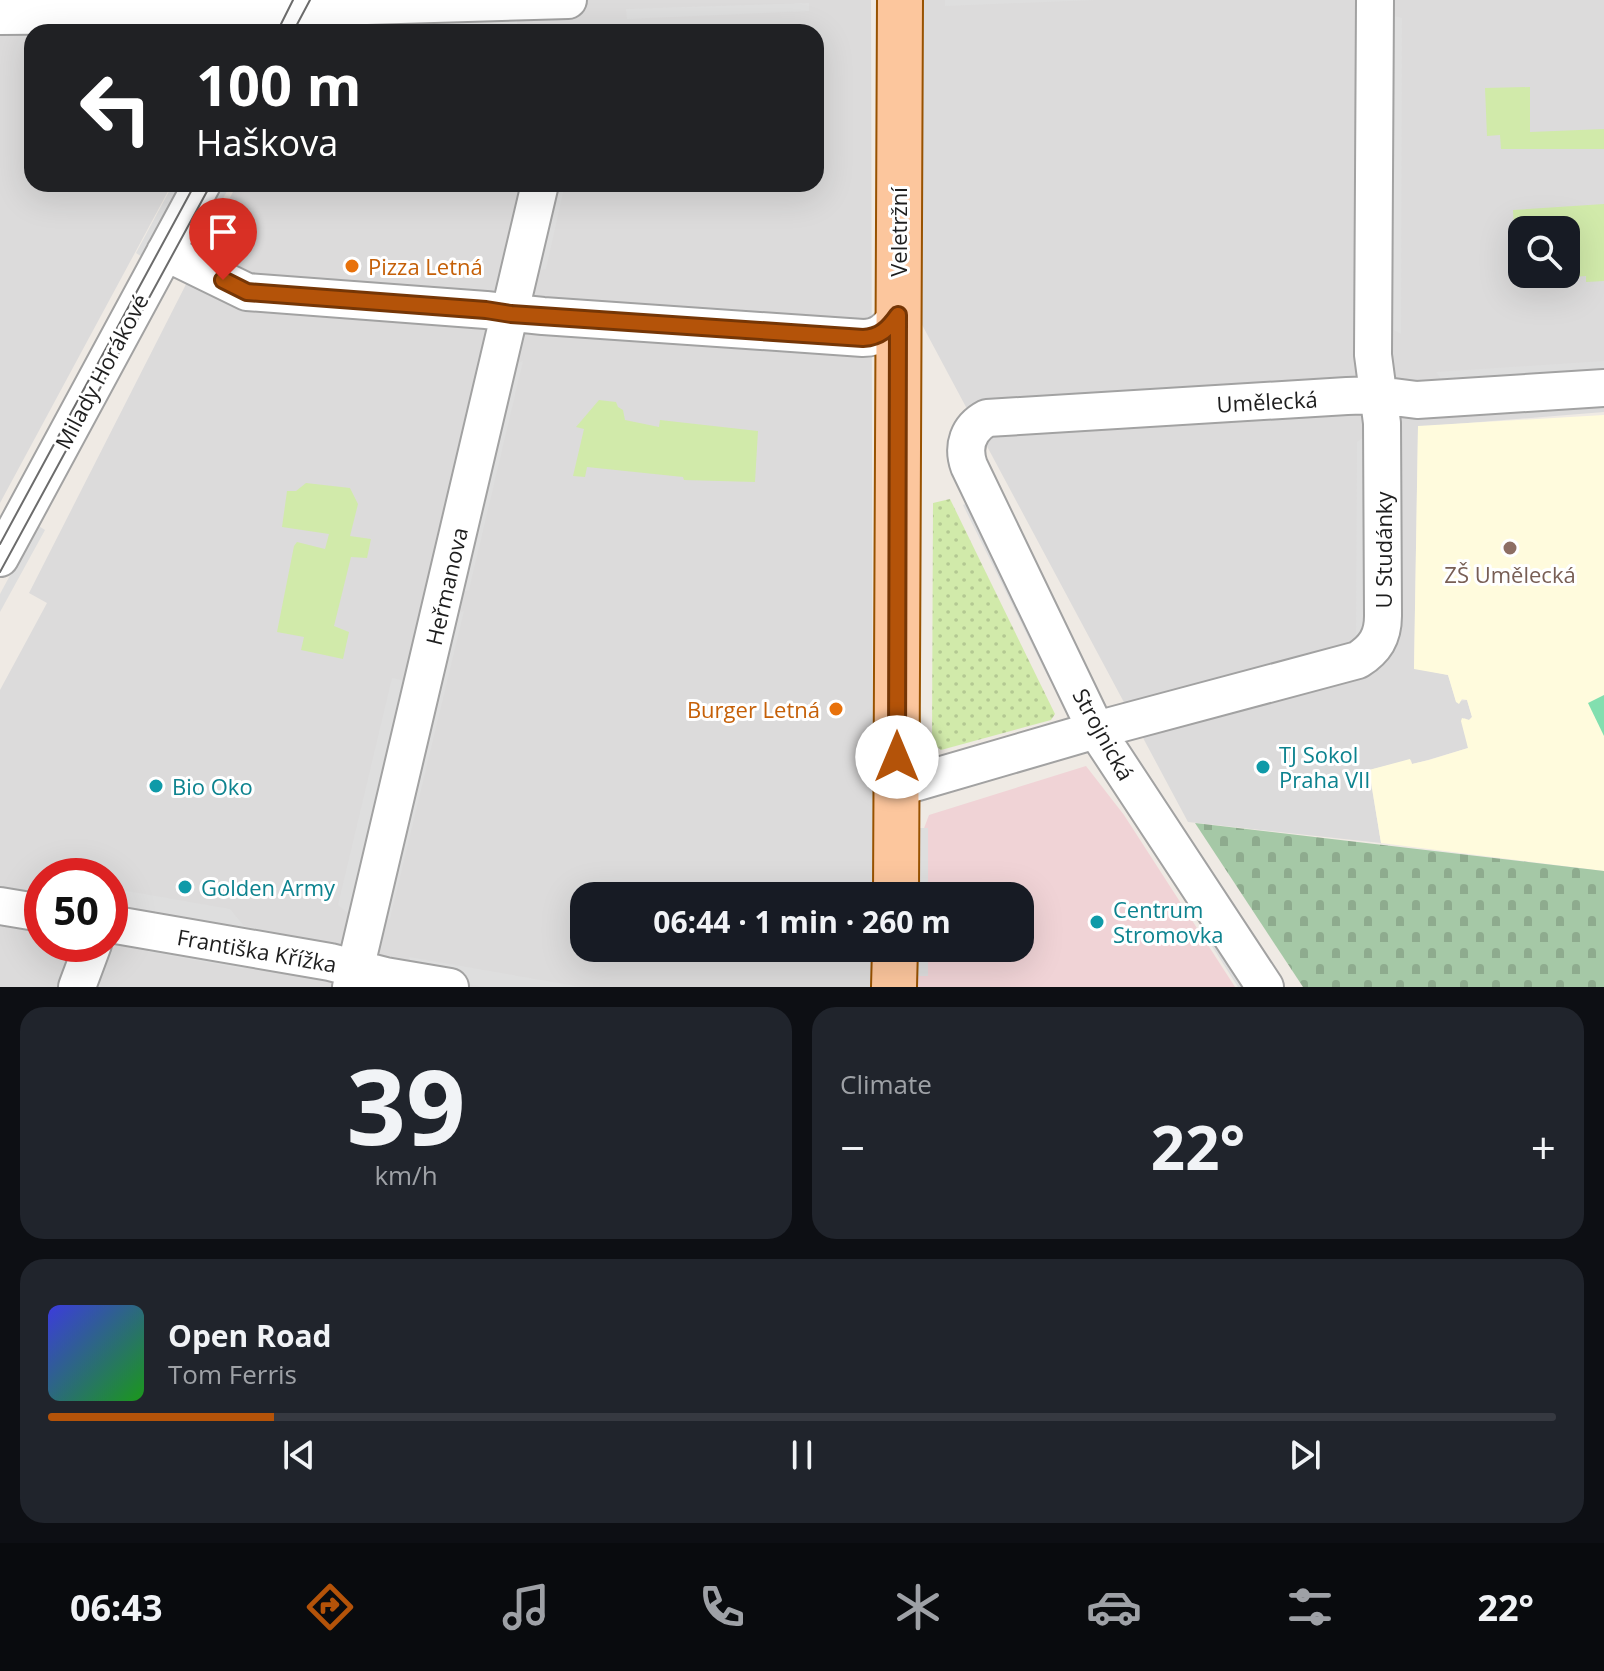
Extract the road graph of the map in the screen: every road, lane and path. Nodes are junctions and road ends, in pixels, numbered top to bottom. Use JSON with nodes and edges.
{"nodes":[{"id":1,"x":571,"y":0,"type":"edge"},
{"id":2,"x":900,"y":0,"type":"edge"},
{"id":3,"x":1375,"y":0,"type":"edge"},
{"id":4,"x":101,"y":7,"type":"edge"},
{"id":5,"x":296,"y":13,"type":"edge"},
{"id":6,"x":0,"y":16,"type":"edge"},
{"id":7,"x":572,"y":24,"type":"edge"},
{"id":8,"x":198,"y":192,"type":"edge"},
{"id":9,"x":538,"y":192,"type":"edge"},
{"id":10,"x":165,"y":252,"type":"junction"},
{"id":11,"x":511,"y":314,"type":"junction"},
{"id":12,"x":898,"y":315,"type":"junction"},
{"id":13,"x":1604,"y":388,"type":"edge"},
{"id":14,"x":1378,"y":395,"type":"junction"},
{"id":15,"x":969,"y":466,"type":"joint"},
{"id":16,"x":0,"y":558,"type":"edge"},
{"id":17,"x":1096,"y":730,"type":"junction"},
{"id":18,"x":897,"y":788,"type":"junction"},
{"id":19,"x":896,"y":882,"type":"edge"},
{"id":20,"x":0,"y":906,"type":"edge"},
{"id":21,"x":24,"y":910,"type":"edge"},
{"id":22,"x":128,"y":927,"type":"edge"},
{"id":23,"x":86,"y":962,"type":"edge"},
{"id":24,"x":895,"y":962,"type":"edge"},
{"id":25,"x":353,"y":977,"type":"edge"},
{"id":26,"x":77,"y":987,"type":"edge"},
{"id":27,"x":450,"y":987,"type":"edge"},
{"id":28,"x":894,"y":987,"type":"edge"},
{"id":29,"x":1265,"y":987,"type":"edge"}],
"edges":[{"from":1,"to":5,"type":"street"},
{"from":1,"to":7,"type":"street"},
{"from":2,"to":12,"type":"main road","name":"Veletržní"},
{"from":3,"to":14,"type":"street","name":"U Studánky"},
{"from":4,"to":5,"type":"street"},
{"from":4,"to":6,"type":"street"},
{"from":8,"to":10,"type":"street","name":"Milady Horákové"},
{"from":9,"to":11,"type":"street","name":"Heřmanova"},
{"from":10,"to":11,"type":"street"},
{"from":10,"to":16,"type":"street","name":"Milady Horákové"},
{"from":11,"to":12,"type":"street"},
{"from":11,"to":25,"type":"street","name":"Heřmanova"},
{"from":12,"to":18,"type":"main road","name":"Veletržní"},
{"from":13,"to":14,"type":"street","name":"Umělecká"},
{"from":14,"to":15,"type":"street","name":"Umělecká"},
{"from":14,"to":17,"type":"street","name":"U Studánky"},
{"from":15,"to":17,"type":"street","name":"Strojnická"},
{"from":17,"to":18,"type":"street","name":"U Studánky"},
{"from":17,"to":29,"type":"street","name":"Strojnická"},
{"from":18,"to":19,"type":"main road","name":"Veletržní"},
{"from":20,"to":21,"type":"street"},
{"from":22,"to":25,"type":"street","name":"Františka Křížka"},
{"from":23,"to":26,"type":"street"},
{"from":24,"to":28,"type":"main road"},
{"from":25,"to":27,"type":"street","name":"Františka Křížka"}]}
